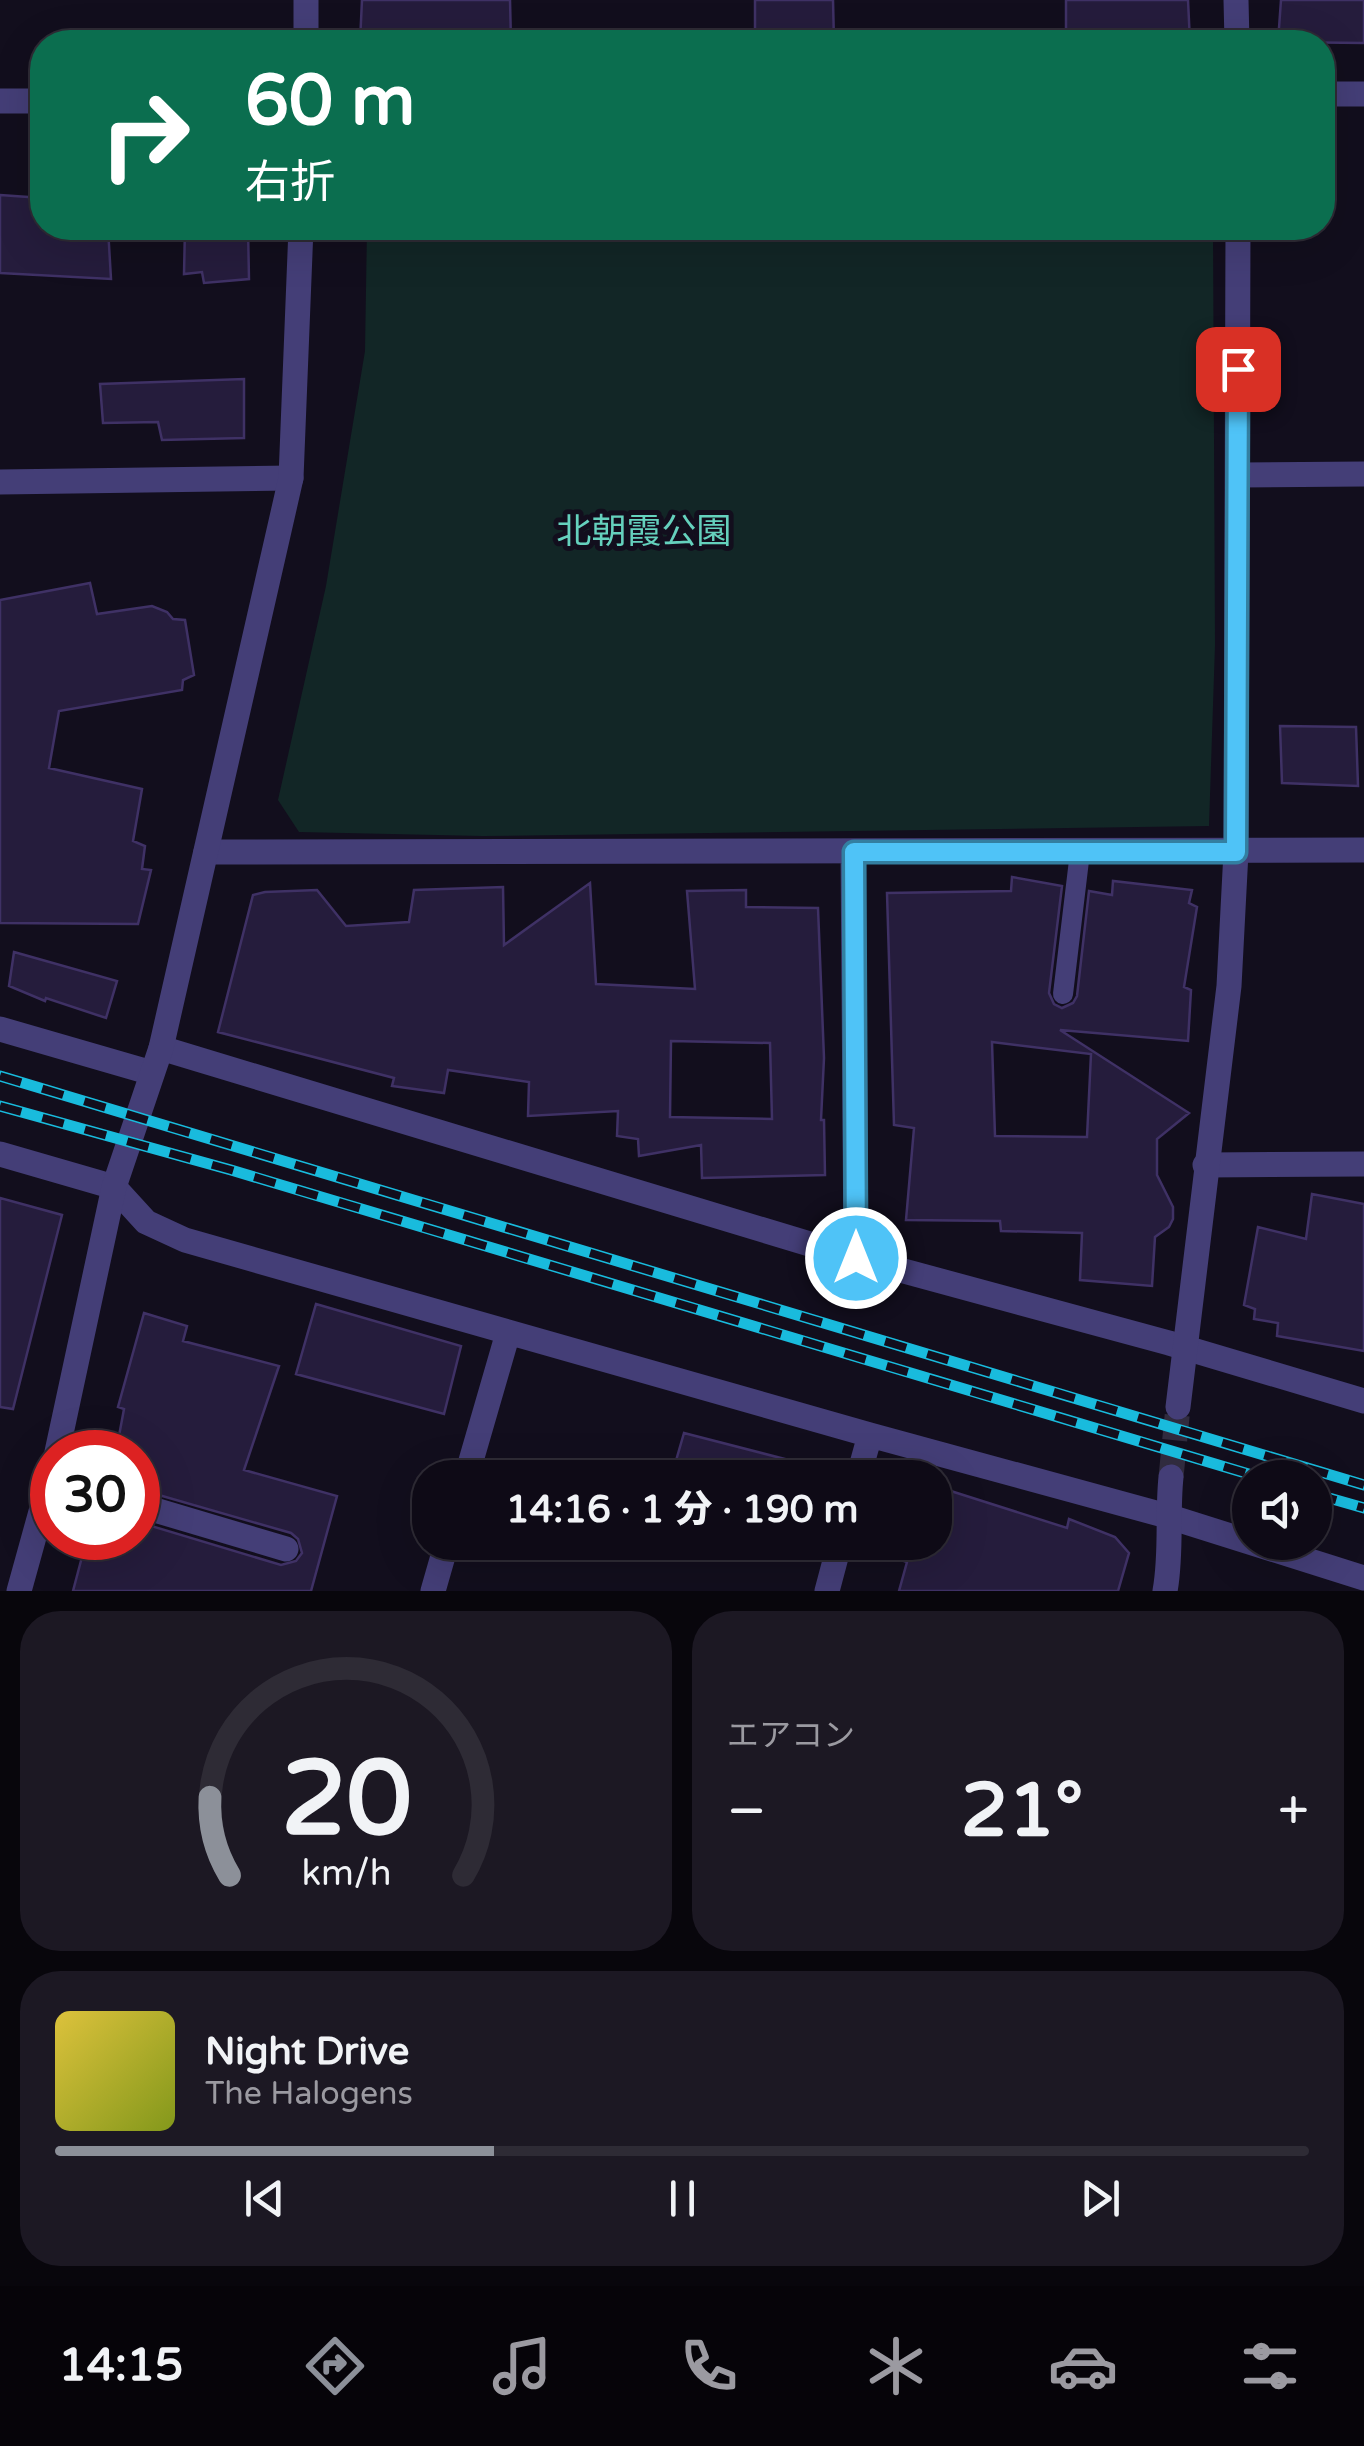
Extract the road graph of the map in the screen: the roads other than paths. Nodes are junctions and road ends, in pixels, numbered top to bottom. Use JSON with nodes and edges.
{"nodes":[{"id":1,"x":306,"y":0,"type":"edge"},
{"id":2,"x":1236,"y":0,"type":"edge"},
{"id":3,"x":306,"y":30,"type":"edge"},
{"id":4,"x":1237,"y":30,"type":"edge"},
{"id":5,"x":1335,"y":94,"type":"edge"},
{"id":6,"x":1364,"y":94,"type":"edge"},
{"id":7,"x":0,"y":100,"type":"edge"},
{"id":8,"x":30,"y":101,"type":"edge"},
{"id":9,"x":301,"y":240,"type":"edge"},
{"id":10,"x":1238,"y":240,"type":"edge"},
{"id":11,"x":1239,"y":474,"type":"junction"},
{"id":12,"x":1364,"y":474,"type":"edge"},
{"id":13,"x":291,"y":478,"type":"junction"},
{"id":14,"x":0,"y":482,"type":"edge"},
{"id":15,"x":1364,"y":850,"type":"edge"},
{"id":16,"x":206,"y":852,"type":"junction"},
{"id":17,"x":854,"y":852,"type":"junction"},
{"id":18,"x":1080,"y":852,"type":"junction"},
{"id":19,"x":1236,"y":852,"type":"junction"},
{"id":20,"x":1063,"y":994,"type":"dead end"},
{"id":21,"x":0,"y":1029,"type":"edge"},
{"id":22,"x":160,"y":1048,"type":"junction"},
{"id":23,"x":152,"y":1073,"type":"junction"},
{"id":24,"x":0,"y":1154,"type":"edge"},
{"id":25,"x":1364,"y":1164,"type":"edge"},
{"id":26,"x":1205,"y":1166,"type":"junction"},
{"id":27,"x":114,"y":1187,"type":"junction"},
{"id":28,"x":856,"y":1258,"type":"junction"},
{"id":29,"x":508,"y":1333,"type":"junction"},
{"id":30,"x":1184,"y":1348,"type":"junction"},
{"id":31,"x":1364,"y":1401,"type":"edge"},
{"id":32,"x":1178,"y":1407,"type":"tunnel mouth"},
{"id":33,"x":61,"y":1430,"type":"edge"},
{"id":34,"x":870,"y":1435,"type":"junction"},
{"id":35,"x":471,"y":1460,"type":"edge"},
{"id":36,"x":863,"y":1460,"type":"edge"},
{"id":37,"x":1171,"y":1477,"type":"tunnel mouth"},
{"id":38,"x":160,"y":1512,"type":"edge"},
{"id":39,"x":1167,"y":1516,"type":"junction"},
{"id":40,"x":286,"y":1549,"type":"dead end"},
{"id":41,"x":30,"y":1553,"type":"edge"},
{"id":42,"x":442,"y":1560,"type":"edge"},
{"id":43,"x":835,"y":1560,"type":"edge"},
{"id":44,"x":1364,"y":1578,"type":"edge"},
{"id":45,"x":19,"y":1591,"type":"edge"},
{"id":46,"x":433,"y":1591,"type":"edge"},
{"id":47,"x":826,"y":1591,"type":"edge"},
{"id":48,"x":1165,"y":1591,"type":"edge"}],
"edges":[{"from":1,"to":3,"type":"street"},
{"from":2,"to":4,"type":"street"},
{"from":5,"to":6,"type":"street"},
{"from":7,"to":8,"type":"street"},
{"from":9,"to":13,"type":"street"},
{"from":10,"to":11,"type":"street"},
{"from":11,"to":12,"type":"street"},
{"from":11,"to":19,"type":"street"},
{"from":13,"to":14,"type":"street"},
{"from":13,"to":16,"type":"street"},
{"from":15,"to":19,"type":"street"},
{"from":16,"to":17,"type":"street"},
{"from":16,"to":22,"type":"street"},
{"from":17,"to":18,"type":"street"},
{"from":17,"to":28,"type":"street"},
{"from":18,"to":19,"type":"street"},
{"from":18,"to":20,"type":"lane"},
{"from":19,"to":26,"type":"street"},
{"from":21,"to":23,"type":"street"},
{"from":22,"to":23,"type":"street"},
{"from":22,"to":28,"type":"street"},
{"from":23,"to":27,"type":"street"},
{"from":24,"to":27,"type":"street"},
{"from":25,"to":26,"type":"street"},
{"from":26,"to":30,"type":"street"},
{"from":27,"to":29,"type":"street"},
{"from":27,"to":33,"type":"street"},
{"from":28,"to":30,"type":"street"},
{"from":29,"to":34,"type":"street"},
{"from":29,"to":35,"type":"street"},
{"from":30,"to":31,"type":"street"},
{"from":30,"to":32,"type":"street"},
{"from":34,"to":36,"type":"street"},
{"from":34,"to":39,"type":"street"},
{"from":37,"to":39,"type":"street"},
{"from":38,"to":40,"type":"street"},
{"from":39,"to":44,"type":"street"},
{"from":39,"to":48,"type":"street"},
{"from":41,"to":45,"type":"street"},
{"from":42,"to":46,"type":"street"},
{"from":43,"to":47,"type":"street"}]}
